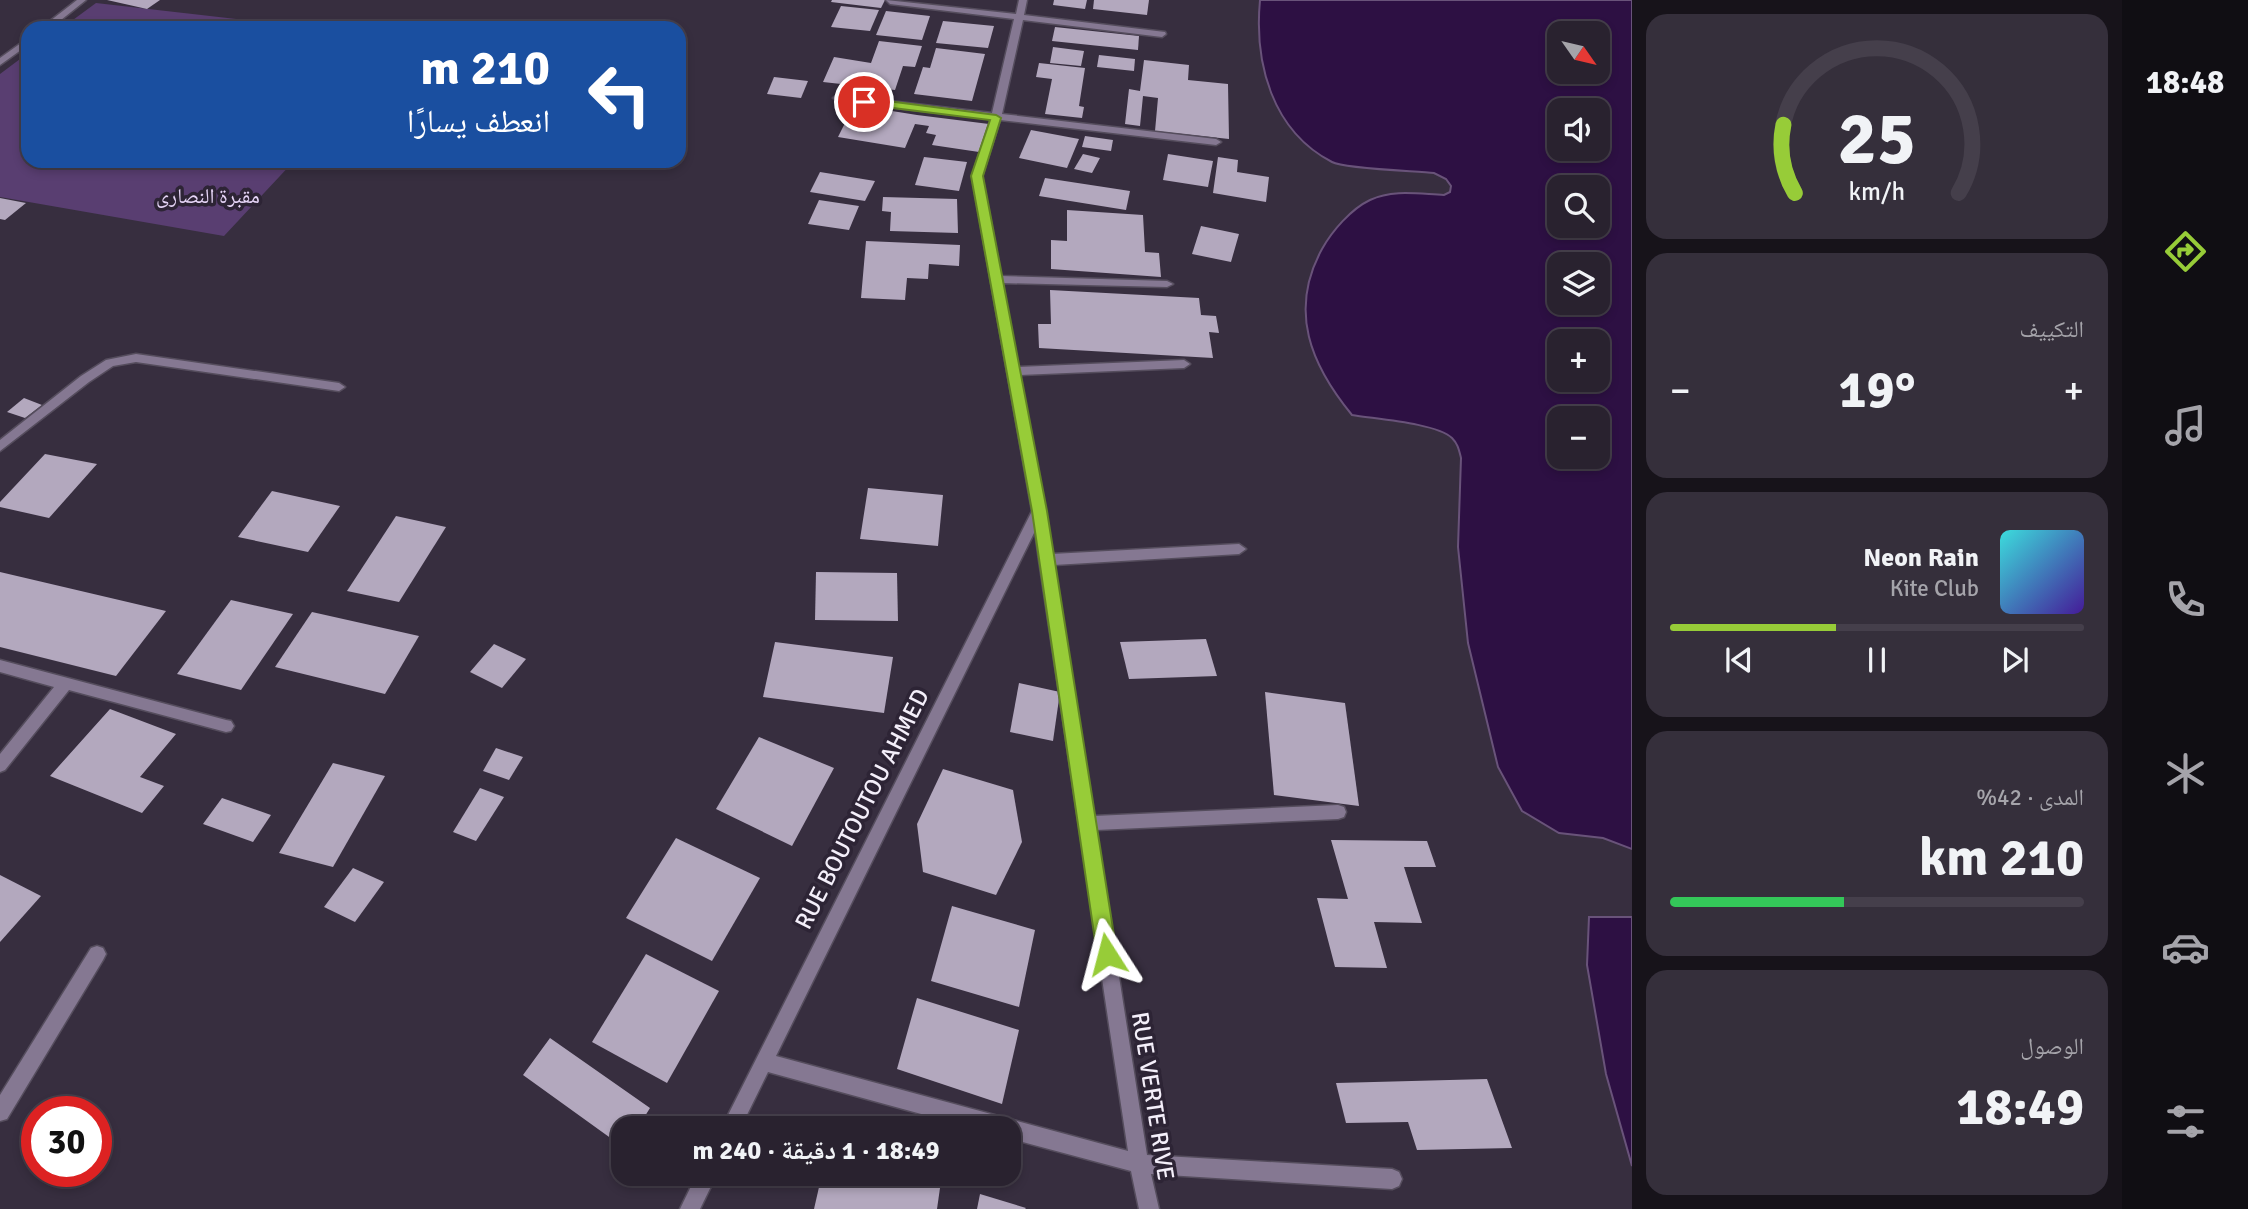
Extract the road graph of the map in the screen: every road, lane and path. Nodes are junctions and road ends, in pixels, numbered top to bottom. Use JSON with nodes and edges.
{"nodes":[{"id":1,"x":82,"y":0,"type":"edge"},
{"id":2,"x":1023,"y":0,"type":"edge"},
{"id":3,"x":890,"y":1,"type":"edge"},
{"id":4,"x":1018,"y":16,"type":"junction"},
{"id":5,"x":54,"y":21,"type":"edge"},
{"id":6,"x":1162,"y":34,"type":"dead end"},
{"id":7,"x":21,"y":46,"type":"edge"},
{"id":8,"x":0,"y":62,"type":"edge"},
{"id":9,"x":838,"y":98,"type":"dead end"},
{"id":10,"x":996,"y":118,"type":"junction"},
{"id":11,"x":1216,"y":142,"type":"dead end"},
{"id":12,"x":996,"y":279,"type":"junction"},
{"id":13,"x":1167,"y":284,"type":"dead end"},
{"id":14,"x":1184,"y":364,"type":"dead end"},
{"id":15,"x":1013,"y":371,"type":"junction"},
{"id":16,"x":339,"y":387,"type":"dead end"},
{"id":17,"x":0,"y":447,"type":"edge"},
{"id":18,"x":1039,"y":511,"type":"junction"},
{"id":19,"x":1239,"y":549,"type":"dead end"},
{"id":20,"x":1046,"y":560,"type":"junction"},
{"id":21,"x":0,"y":667,"type":"edge"},
{"id":22,"x":66,"y":683,"type":"junction"},
{"id":23,"x":226,"y":726,"type":"dead end"},
{"id":24,"x":0,"y":765,"type":"edge"},
{"id":25,"x":1339,"y":811,"type":"dead end"},
{"id":26,"x":1087,"y":823,"type":"junction"},
{"id":27,"x":97,"y":954,"type":"dead end"},
{"id":28,"x":763,"y":1061,"type":"junction"},
{"id":29,"x":0,"y":1112,"type":"edge"},
{"id":30,"x":736,"y":1116,"type":"edge"},
{"id":31,"x":1139,"y":1164,"type":"junction"},
{"id":32,"x":1392,"y":1179,"type":"dead end"},
{"id":33,"x":701,"y":1186,"type":"edge"},
{"id":34,"x":690,"y":1209,"type":"edge"},
{"id":35,"x":1149,"y":1209,"type":"edge"}],
"edges":[{"from":1,"to":5,"type":"street"},
{"from":2,"to":4,"type":"street","name":"RUE VERTE RIVE"},
{"from":3,"to":4,"type":"street"},
{"from":4,"to":6,"type":"street"},
{"from":4,"to":10,"type":"street","name":"RUE VERTE RIVE"},
{"from":7,"to":8,"type":"street"},
{"from":9,"to":10,"type":"street"},
{"from":10,"to":11,"type":"street"},
{"from":10,"to":12,"type":"street","name":"RUE VERTE RIVE"},
{"from":12,"to":13,"type":"street"},
{"from":12,"to":15,"type":"street","name":"RUE VERTE RIVE"},
{"from":14,"to":15,"type":"street"},
{"from":15,"to":18,"type":"street","name":"RUE VERTE RIVE"},
{"from":16,"to":17,"type":"street"},
{"from":18,"to":20,"type":"street","name":"RUE VERTE RIVE"},
{"from":18,"to":28,"type":"street","name":"RUE BOUTOUTOU AHMED"},
{"from":19,"to":20,"type":"street"},
{"from":20,"to":26,"type":"street","name":"RUE VERTE RIVE"},
{"from":21,"to":22,"type":"street"},
{"from":22,"to":23,"type":"street"},
{"from":22,"to":24,"type":"street"},
{"from":25,"to":26,"type":"street"},
{"from":26,"to":31,"type":"street","name":"RUE VERTE RIVE"},
{"from":27,"to":29,"type":"street"},
{"from":28,"to":30,"type":"street","name":"RUE BOUTOUTOU AHMED"},
{"from":28,"to":31,"type":"street"},
{"from":31,"to":32,"type":"street"},
{"from":31,"to":35,"type":"street","name":"RUE VERTE RIVE"},
{"from":33,"to":34,"type":"street"}]}
